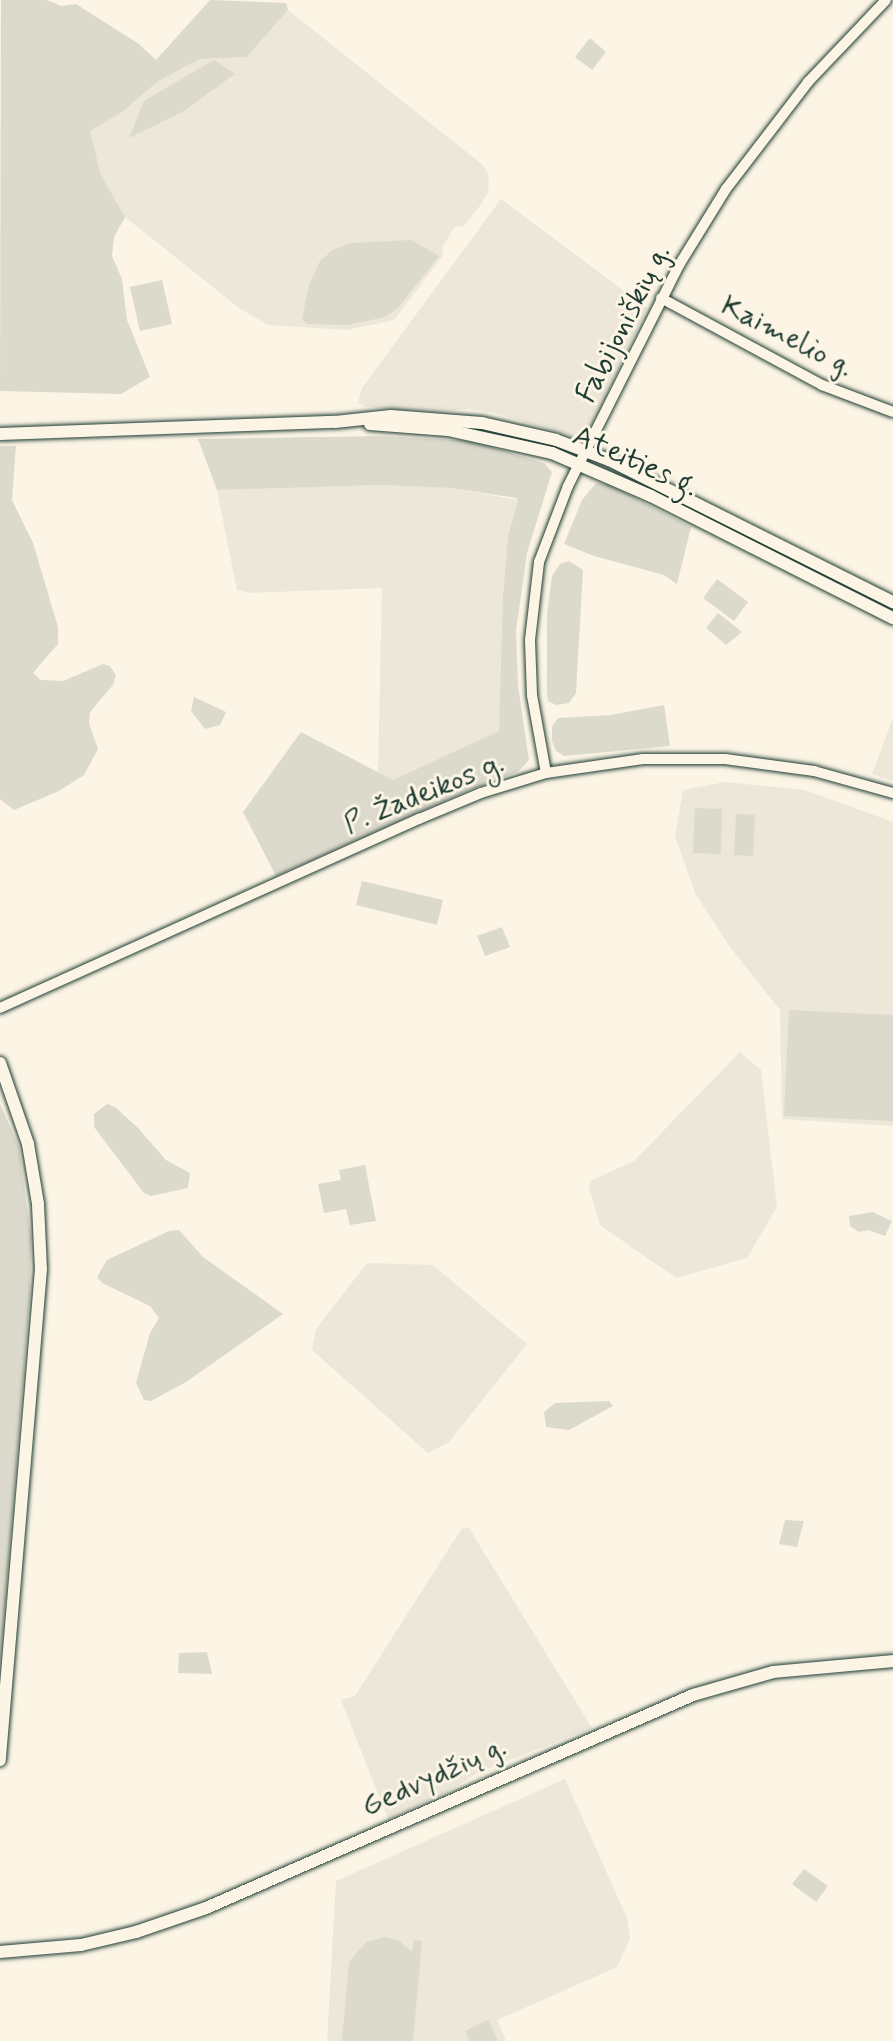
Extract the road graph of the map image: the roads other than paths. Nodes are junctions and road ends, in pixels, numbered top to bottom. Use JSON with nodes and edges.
{"nodes":[{"id":1,"x":886,"y":0,"type":"edge"},
{"id":2,"x":661,"y":298,"type":"junction"},
{"id":3,"x":893,"y":412,"type":"edge"},
{"id":4,"x":335,"y":422,"type":"junction"},
{"id":5,"x":0,"y":434,"type":"edge"},
{"id":6,"x":586,"y":451,"type":"junction"},
{"id":7,"x":578,"y":463,"type":"junction"},
{"id":8,"x":893,"y":602,"type":"edge"},
{"id":9,"x":893,"y":618,"type":"edge"},
{"id":10,"x":546,"y":773,"type":"junction"},
{"id":11,"x":893,"y":793,"type":"edge"},
{"id":12,"x":0,"y":1008,"type":"edge"},
{"id":13,"x":0,"y":1063,"type":"edge"},
{"id":14,"x":893,"y":1661,"type":"edge"},
{"id":15,"x":0,"y":1760,"type":"edge"},
{"id":16,"x":0,"y":1952,"type":"edge"}],
"edges":[{"from":1,"to":2,"type":"street","name":"Fabijoniškių g."},
{"from":2,"to":3,"type":"street","name":"Kaimelio g."},
{"from":2,"to":6,"type":"street","name":"Fabijoniškių g."},
{"from":4,"to":5,"type":"main road","name":"Ateities g."},
{"from":4,"to":6,"type":"main road","name":"Ateities g."},
{"from":4,"to":7,"type":"main road","name":"Ateities g."},
{"from":6,"to":7,"type":"street","name":"Fabijoniškių g."},
{"from":6,"to":8,"type":"main road","name":"Ateities g."},
{"from":7,"to":9,"type":"main road","name":"Ateities g."},
{"from":7,"to":10,"type":"street","name":"Fabijoniškių g."},
{"from":10,"to":11,"type":"street","name":"P. Žadeikos g."},
{"from":10,"to":12,"type":"street","name":"P. Žadeikos g."},
{"from":13,"to":15,"type":"main road"},
{"from":14,"to":16,"type":"main road","name":"Gedvydžių g."}]}
